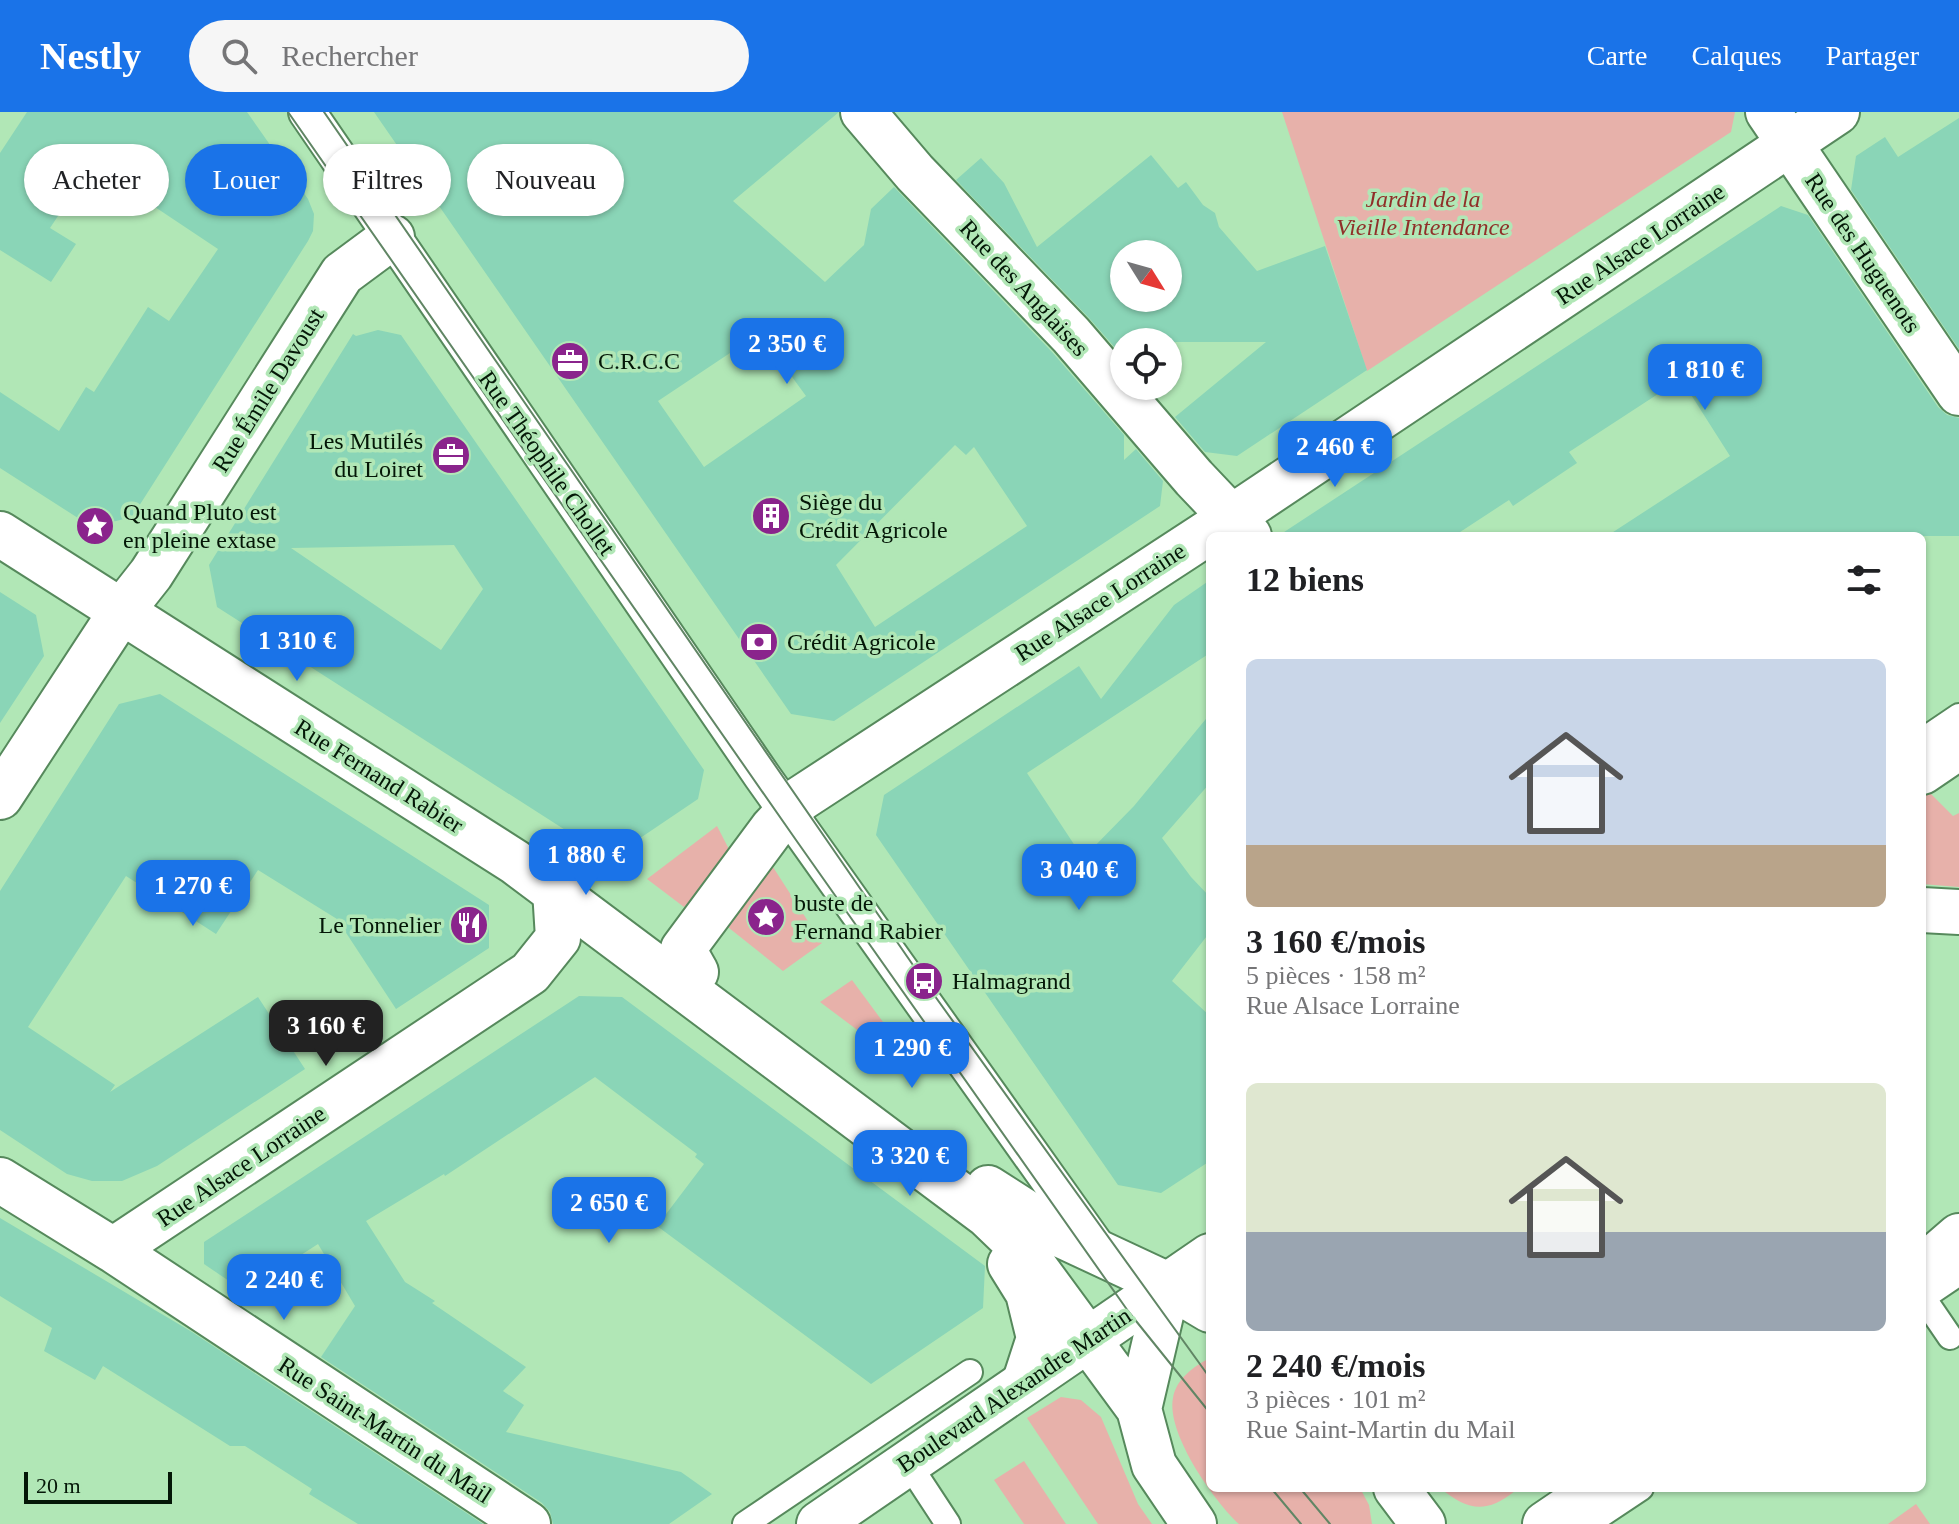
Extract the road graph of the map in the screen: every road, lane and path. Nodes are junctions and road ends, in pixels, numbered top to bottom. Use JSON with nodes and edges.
{"nodes":[{"id":1,"x":307,"y":112,"type":"edge"},
{"id":2,"x":863,"y":112,"type":"edge"},
{"id":3,"x":1837,"y":112,"type":"edge"},
{"id":4,"x":1778,"y":128,"type":"edge"},
{"id":5,"x":392,"y":237,"type":"junction"},
{"id":6,"x":1959,"y":393,"type":"edge"},
{"id":7,"x":1241,"y":526,"type":"edge"},
{"id":8,"x":0,"y":534,"type":"edge"},
{"id":9,"x":1206,"y":547,"type":"edge"},
{"id":10,"x":121,"y":612,"type":"junction"},
{"id":11,"x":1959,"y":716,"type":"edge"},
{"id":12,"x":1926,"y":738,"type":"edge"},
{"id":13,"x":1959,"y":747,"type":"edge"},
{"id":14,"x":1926,"y":769,"type":"edge"},
{"id":15,"x":0,"y":797,"type":"edge"},
{"id":16,"x":788,"y":812,"type":"junction"},
{"id":17,"x":555,"y":890,"type":"junction"},
{"id":18,"x":1926,"y":910,"type":"edge"},
{"id":19,"x":1959,"y":912,"type":"edge"},
{"id":20,"x":629,"y":922,"type":"junction"},
{"id":21,"x":558,"y":938,"type":"junction"},
{"id":22,"x":689,"y":960,"type":"junction"},
{"id":23,"x":0,"y":1180,"type":"edge"},
{"id":24,"x":113,"y":1250,"type":"junction"},
{"id":25,"x":1103,"y":1256,"type":"junction"},
{"id":26,"x":1206,"y":1259,"type":"edge"},
{"id":27,"x":1937,"y":1271,"type":"edge"},
{"id":28,"x":1168,"y":1285,"type":"junction"},
{"id":29,"x":1206,"y":1308,"type":"edge"},
{"id":30,"x":1950,"y":1337,"type":"dead end"},
{"id":31,"x":1087,"y":1340,"type":"junction"},
{"id":32,"x":970,"y":1372,"type":"dead end"},
{"id":33,"x":1025,"y":1381,"type":"junction"},
{"id":34,"x":1139,"y":1409,"type":"junction"},
{"id":35,"x":908,"y":1463,"type":"junction"},
{"id":36,"x":1399,"y":1492,"type":"edge"},
{"id":37,"x":1592,"y":1492,"type":"edge"},
{"id":38,"x":1628,"y":1492,"type":"edge"},
{"id":39,"x":1563,"y":1512,"type":"edge"},
{"id":40,"x":528,"y":1524,"type":"edge"},
{"id":41,"x":745,"y":1524,"type":"edge"},
{"id":42,"x":819,"y":1524,"type":"edge"},
{"id":43,"x":948,"y":1524,"type":"edge"},
{"id":44,"x":1194,"y":1524,"type":"edge"},
{"id":45,"x":1423,"y":1524,"type":"edge"}],
"edges":[{"from":1,"to":5,"type":"street","name":"Rue Théophile Chollet"},
{"from":2,"to":7,"type":"street","name":"Rue des Anglaises"},
{"from":3,"to":4,"type":"street","name":"Rue Alsace Lorraine"},
{"from":4,"to":6,"type":"street","name":"Rue des Huguenots"},
{"from":4,"to":7,"type":"street","name":"Rue Alsace Lorraine"},
{"from":5,"to":10,"type":"street","name":"Rue Émile Davoust"},
{"from":5,"to":16,"type":"street","name":"Rue Théophile Chollet"},
{"from":8,"to":10,"type":"street","name":"Rue Fernand Rabier"},
{"from":9,"to":16,"type":"street","name":"Rue Alsace Lorraine"},
{"from":10,"to":15,"type":"street","name":"Rue Émile Davoust"},
{"from":10,"to":17,"type":"street","name":"Rue Fernand Rabier"},
{"from":11,"to":12,"type":"lane"},
{"from":13,"to":14,"type":"street"},
{"from":16,"to":22,"type":"street","name":"Rue Alsace Lorraine"},
{"from":16,"to":25,"type":"street","name":"Rue Théophile Chollet"},
{"from":17,"to":20,"type":"street"},
{"from":17,"to":21,"type":"street"},
{"from":17,"to":31,"type":"street"},
{"from":17,"to":33,"type":"street"},
{"from":18,"to":19,"type":"street"},
{"from":20,"to":21,"type":"street"},
{"from":20,"to":22,"type":"street"},
{"from":21,"to":24,"type":"street","name":"Rue Alsace Lorraine"},
{"from":22,"to":25,"type":"street"},
{"from":23,"to":24,"type":"street","name":"Rue Saint-Martin du Mail"},
{"from":24,"to":40,"type":"street","name":"Rue Saint-Martin du Mail"},
{"from":25,"to":28,"type":"street"},
{"from":26,"to":28,"type":"street","name":"Boulevard Alexandre Martin"},
{"from":27,"to":30,"type":"lane"},
{"from":28,"to":29,"type":"street"},
{"from":28,"to":31,"type":"street","name":"Boulevard Alexandre Martin"},
{"from":28,"to":34,"type":"street"},
{"from":31,"to":33,"type":"street","name":"Boulevard Alexandre Martin"},
{"from":31,"to":34,"type":"street"},
{"from":32,"to":41,"type":"lane"},
{"from":33,"to":35,"type":"street","name":"Boulevard Alexandre Martin"},
{"from":34,"to":44,"type":"street"},
{"from":35,"to":42,"type":"street","name":"Boulevard Alexandre Martin"},
{"from":35,"to":43,"type":"lane"},
{"from":36,"to":45,"type":"street"},
{"from":37,"to":39,"type":"street"},
{"from":38,"to":39,"type":"lane"}]}
